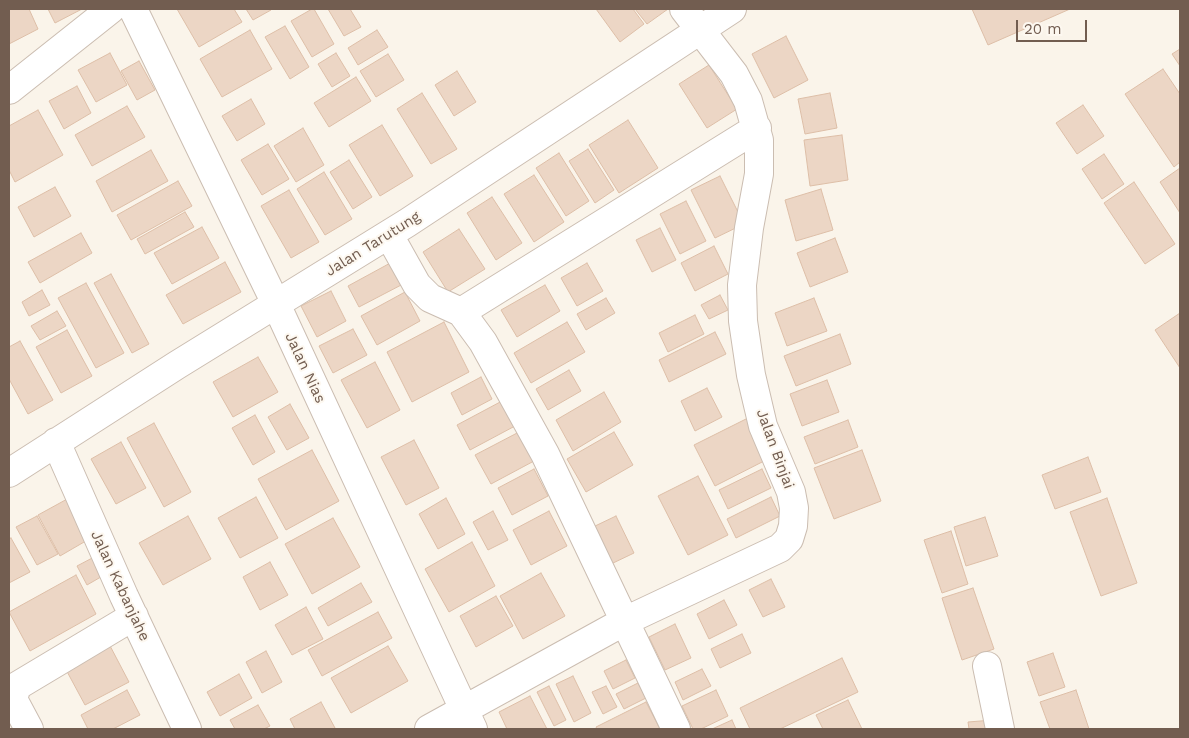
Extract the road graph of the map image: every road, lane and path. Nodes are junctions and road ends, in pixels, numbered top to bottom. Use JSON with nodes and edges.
{"nodes":[{"id":1,"x":111,"y":9,"type":"edge"},
{"id":2,"x":684,"y":9,"type":"edge"},
{"id":3,"x":732,"y":9,"type":"edge"},
{"id":4,"x":143,"y":12,"type":"edge"},
{"id":5,"x":699,"y":30,"type":"junction"},
{"id":6,"x":9,"y":90,"type":"edge"},
{"id":7,"x":757,"y":128,"type":"junction"},
{"id":8,"x":389,"y":235,"type":"junction"},
{"id":9,"x":276,"y":304,"type":"junction"},
{"id":10,"x":461,"y":312,"type":"junction"},
{"id":11,"x":56,"y":442,"type":"junction"},
{"id":12,"x":9,"y":473,"type":"edge"},
{"id":13,"x":134,"y":616,"type":"junction"},
{"id":14,"x":624,"y":621,"type":"junction"},
{"id":15,"x":987,"y":666,"type":"dead end"},
{"id":16,"x":468,"y":720,"type":"edge"},
{"id":17,"x":29,"y":729,"type":"edge"},
{"id":18,"x":187,"y":729,"type":"edge"},
{"id":19,"x":429,"y":729,"type":"edge"},
{"id":20,"x":676,"y":729,"type":"edge"},
{"id":21,"x":1000,"y":729,"type":"edge"}],
"edges":[{"from":1,"to":6,"type":"street"},
{"from":2,"to":5,"type":"street","name":"Jalan Binjai"},
{"from":3,"to":5,"type":"street","name":"Jalan Tarutung"},
{"from":4,"to":9,"type":"street","name":"Jalan Nias"},
{"from":5,"to":7,"type":"street","name":"Jalan Binjai"},
{"from":5,"to":8,"type":"street","name":"Jalan Tarutung"},
{"from":7,"to":10,"type":"street"},
{"from":7,"to":14,"type":"street","name":"Jalan Binjai"},
{"from":8,"to":9,"type":"street","name":"Jalan Tarutung"},
{"from":8,"to":10,"type":"street"},
{"from":9,"to":11,"type":"street","name":"Jalan Tarutung"},
{"from":9,"to":16,"type":"street","name":"Jalan Nias"},
{"from":10,"to":14,"type":"street"},
{"from":11,"to":12,"type":"street","name":"Jalan Tarutung"},
{"from":11,"to":13,"type":"street","name":"Jalan Kabanjahe"},
{"from":13,"to":17,"type":"street"},
{"from":13,"to":18,"type":"street","name":"Jalan Kabanjahe"},
{"from":14,"to":16,"type":"street","name":"Jalan Binjai"},
{"from":14,"to":20,"type":"street"},
{"from":15,"to":21,"type":"street"},
{"from":16,"to":19,"type":"street","name":"Jalan Binjai"}]}
